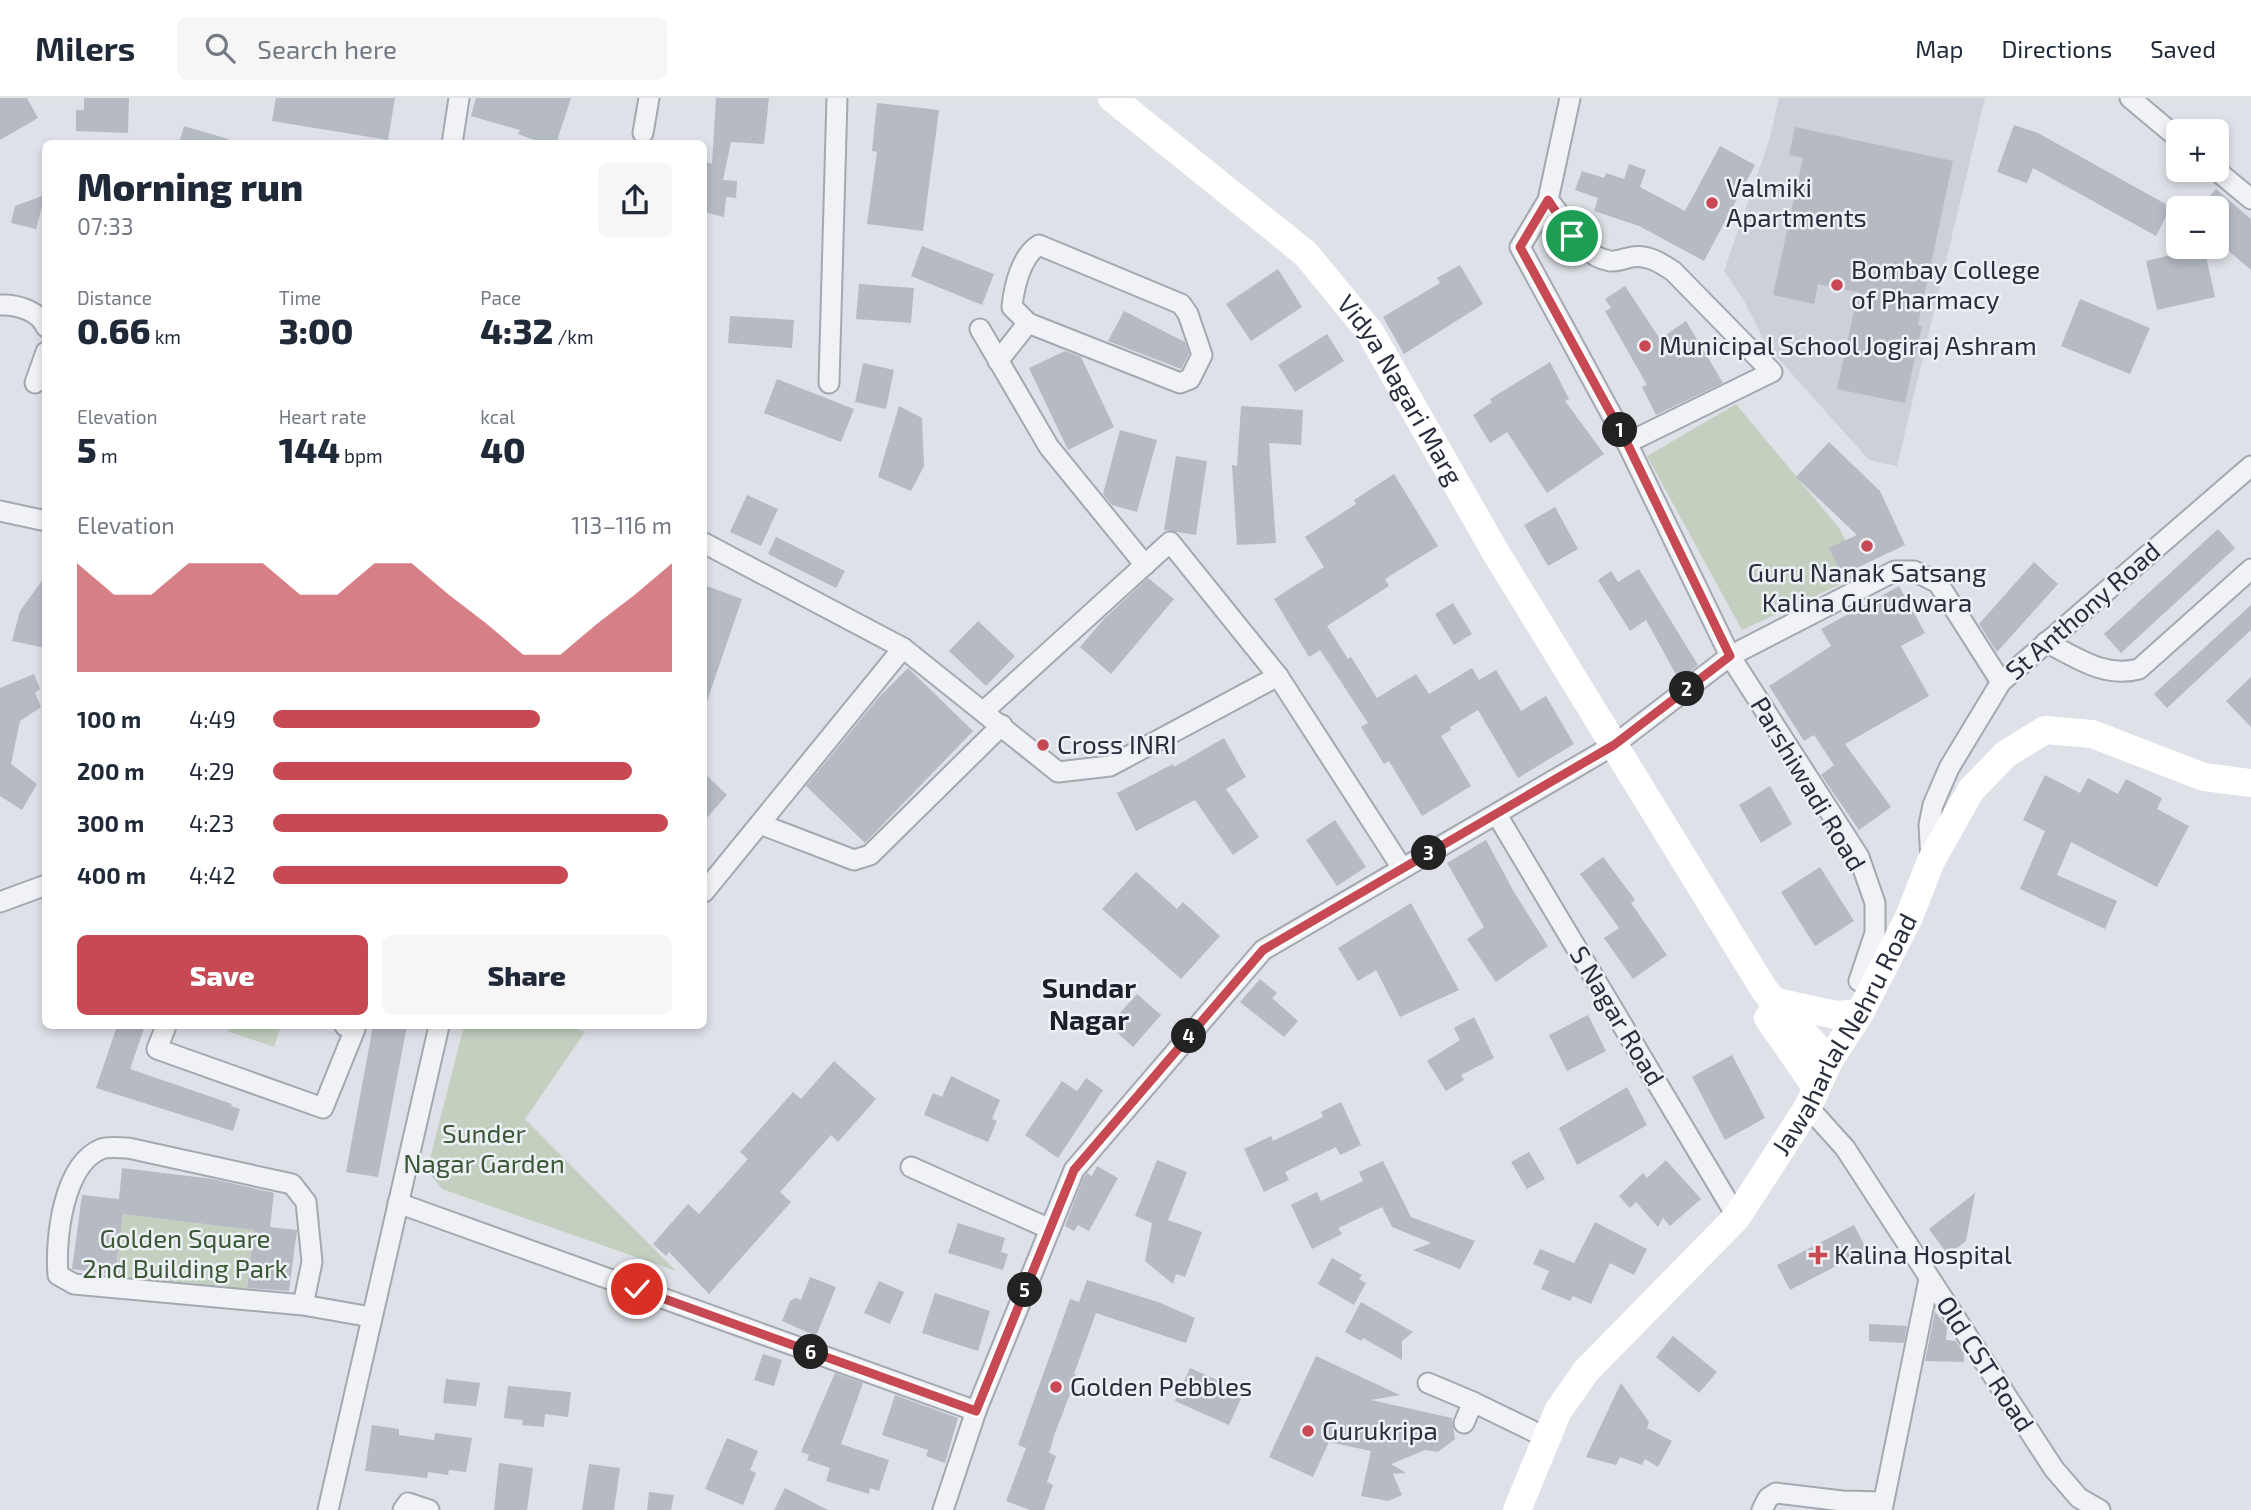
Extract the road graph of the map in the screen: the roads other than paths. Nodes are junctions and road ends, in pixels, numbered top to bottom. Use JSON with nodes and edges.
{"nodes":[{"id":1,"x":459,"y":98,"type":"edge"},
{"id":2,"x":649,"y":98,"type":"edge"},
{"id":3,"x":838,"y":98,"type":"edge"},
{"id":4,"x":1090,"y":98,"type":"edge"},
{"id":5,"x":1570,"y":98,"type":"edge"},
{"id":6,"x":2130,"y":98,"type":"edge"},
{"id":7,"x":1121,"y":101,"type":"edge"},
{"id":8,"x":2166,"y":127,"type":"edge"},
{"id":9,"x":643,"y":134,"type":"dead end"},
{"id":10,"x":453,"y":140,"type":"edge"},
{"id":11,"x":2229,"y":180,"type":"edge"},
{"id":12,"x":2251,"y":198,"type":"edge"},
{"id":13,"x":1548,"y":200,"type":"junction"},
{"id":14,"x":0,"y":305,"type":"edge"},
{"id":15,"x":42,"y":322,"type":"edge"},
{"id":16,"x":1028,"y":323,"type":"junction"},
{"id":17,"x":980,"y":328,"type":"dead end"},
{"id":18,"x":998,"y":361,"type":"junction"},
{"id":19,"x":42,"y":363,"type":"edge"},
{"id":20,"x":35,"y":383,"type":"dead end"},
{"id":21,"x":829,"y":383,"type":"dead end"},
{"id":22,"x":1627,"y":443,"type":"junction"},
{"id":23,"x":2251,"y":467,"type":"edge"},
{"id":24,"x":0,"y":510,"type":"edge"},
{"id":25,"x":42,"y":520,"type":"edge"},
{"id":26,"x":707,"y":545,"type":"edge"},
{"id":27,"x":1145,"y":565,"type":"junction"},
{"id":28,"x":2251,"y":569,"type":"edge"},
{"id":29,"x":2046,"y":642,"type":"junction"},
{"id":30,"x":903,"y":648,"type":"junction"},
{"id":31,"x":1730,"y":656,"type":"junction"},
{"id":32,"x":1278,"y":676,"type":"junction"},
{"id":33,"x":2001,"y":682,"type":"junction"},
{"id":34,"x":984,"y":711,"type":"junction"},
{"id":35,"x":1002,"y":725,"type":"junction"},
{"id":36,"x":1614,"y":745,"type":"junction"},
{"id":37,"x":2251,"y":783,"type":"edge"},
{"id":38,"x":1497,"y":815,"type":"junction"},
{"id":39,"x":760,"y":824,"type":"junction"},
{"id":40,"x":1931,"y":861,"type":"junction"},
{"id":41,"x":1402,"y":868,"type":"junction"},
{"id":42,"x":42,"y":887,"type":"edge"},
{"id":43,"x":707,"y":888,"type":"edge"},
{"id":44,"x":0,"y":902,"type":"edge"},
{"id":45,"x":1768,"y":996,"type":"junction"},
{"id":46,"x":1866,"y":1001,"type":"junction"},
{"id":47,"x":165,"y":1029,"type":"edge"},
{"id":48,"x":351,"y":1029,"type":"edge"},
{"id":49,"x":438,"y":1029,"type":"edge"},
{"id":50,"x":1829,"y":1061,"type":"junction"},
{"id":51,"x":1812,"y":1097,"type":"junction"},
{"id":52,"x":911,"y":1167,"type":"dead end"},
{"id":53,"x":398,"y":1203,"type":"junction"},
{"id":54,"x":1737,"y":1217,"type":"junction"},
{"id":55,"x":1050,"y":1229,"type":"junction"},
{"id":56,"x":1929,"y":1279,"type":"junction"},
{"id":57,"x":303,"y":1305,"type":"junction"},
{"id":58,"x":371,"y":1317,"type":"junction"},
{"id":59,"x":1428,"y":1382,"type":"dead end"},
{"id":60,"x":1473,"y":1402,"type":"junction"},
{"id":61,"x":976,"y":1411,"type":"junction"},
{"id":62,"x":1464,"y":1423,"type":"dead end"},
{"id":63,"x":1547,"y":1438,"type":"junction"},
{"id":64,"x":1883,"y":1506,"type":"edge"},
{"id":65,"x":328,"y":1510,"type":"edge"},
{"id":66,"x":402,"y":1510,"type":"edge"},
{"id":67,"x":429,"y":1510,"type":"edge"},
{"id":68,"x":943,"y":1510,"type":"edge"},
{"id":69,"x":1517,"y":1510,"type":"edge"},
{"id":70,"x":1762,"y":1510,"type":"edge"},
{"id":71,"x":2100,"y":1510,"type":"edge"}],
"edges":[{"from":1,"to":10,"type":"street"},
{"from":2,"to":9,"type":"street"},
{"from":3,"to":21,"type":"street"},
{"from":4,"to":7,"type":"main road","name":"Vidya Nagari Marg"},
{"from":5,"to":13,"type":"street"},
{"from":6,"to":8,"type":"street"},
{"from":7,"to":36,"type":"main road","name":"Vidya Nagari Marg"},
{"from":11,"to":12,"type":"street"},
{"from":13,"to":22,"type":"street"},
{"from":13,"to":22,"type":"street"},
{"from":14,"to":15,"type":"street"},
{"from":16,"to":16,"type":"street"},
{"from":16,"to":18,"type":"street"},
{"from":17,"to":18,"type":"street"},
{"from":18,"to":27,"type":"street"},
{"from":19,"to":20,"type":"street"},
{"from":22,"to":31,"type":"street"},
{"from":23,"to":29,"type":"street","name":"St Anthony Road"},
{"from":24,"to":25,"type":"street"},
{"from":26,"to":30,"type":"street"},
{"from":27,"to":32,"type":"street"},
{"from":27,"to":34,"type":"street"},
{"from":28,"to":29,"type":"street"},
{"from":29,"to":33,"type":"street","name":"St Anthony Road"},
{"from":30,"to":34,"type":"street"},
{"from":30,"to":39,"type":"street"},
{"from":31,"to":33,"type":"street"},
{"from":31,"to":36,"type":"street"},
{"from":31,"to":46,"type":"street","name":"Parshiwadi Road"},
{"from":32,"to":35,"type":"street"},
{"from":32,"to":41,"type":"street"},
{"from":33,"to":40,"type":"street","name":"St Anthony Road"},
{"from":34,"to":35,"type":"street"},
{"from":35,"to":39,"type":"street"},
{"from":36,"to":38,"type":"street"},
{"from":36,"to":45,"type":"main road","name":"Vidya Nagari Marg"},
{"from":37,"to":40,"type":"main road","name":"Jawaharlal Nehru Road"},
{"from":38,"to":41,"type":"street"},
{"from":38,"to":54,"type":"street","name":"S Nagar Road"},
{"from":39,"to":43,"type":"street"},
{"from":40,"to":46,"type":"main road","name":"Jawaharlal Nehru Road"},
{"from":41,"to":55,"type":"street"},
{"from":42,"to":44,"type":"street"},
{"from":45,"to":46,"type":"main road"},
{"from":45,"to":50,"type":"main road"},
{"from":45,"to":51,"type":"main road"},
{"from":46,"to":50,"type":"main road","name":"Jawaharlal Nehru Road"},
{"from":47,"to":48,"type":"street"},
{"from":49,"to":53,"type":"street"},
{"from":50,"to":51,"type":"main road","name":"Jawaharlal Nehru Road"},
{"from":51,"to":54,"type":"main road","name":"Jawaharlal Nehru Road"},
{"from":51,"to":56,"type":"street","name":"Old CST Road"},
{"from":52,"to":55,"type":"street"},
{"from":53,"to":58,"type":"street"},
{"from":53,"to":61,"type":"street"},
{"from":54,"to":63,"type":"main road","name":"Jawaharlal Nehru Road"},
{"from":55,"to":61,"type":"street"},
{"from":56,"to":64,"type":"street"},
{"from":56,"to":71,"type":"street","name":"Old CST Road"},
{"from":57,"to":57,"type":"street"},
{"from":57,"to":58,"type":"street"},
{"from":58,"to":65,"type":"street"},
{"from":59,"to":60,"type":"street"},
{"from":60,"to":62,"type":"street"},
{"from":60,"to":63,"type":"street"},
{"from":61,"to":68,"type":"street"},
{"from":63,"to":69,"type":"main road","name":"Jawaharlal Nehru Road"},
{"from":64,"to":70,"type":"street"},
{"from":66,"to":67,"type":"street"}]}
